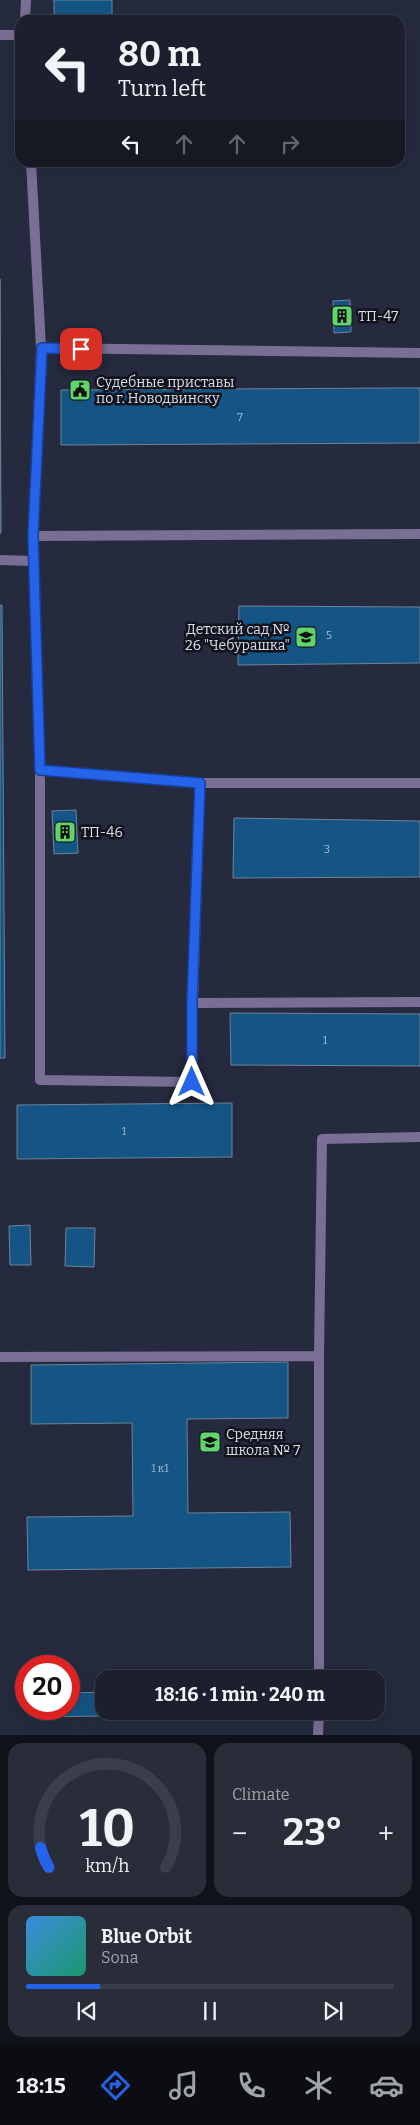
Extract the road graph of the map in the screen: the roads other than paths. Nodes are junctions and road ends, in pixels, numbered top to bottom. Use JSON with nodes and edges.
{"nodes":[{"id":1,"x":26,"y":0,"type":"edge"},
{"id":2,"x":25,"y":15,"type":"edge"},
{"id":3,"x":0,"y":35,"type":"edge"},
{"id":4,"x":15,"y":35,"type":"edge"},
{"id":5,"x":31,"y":167,"type":"edge"},
{"id":6,"x":42,"y":348,"type":"junction"},
{"id":7,"x":420,"y":353,"type":"edge"},
{"id":8,"x":420,"y":534,"type":"edge"},
{"id":9,"x":33,"y":536,"type":"junction"},
{"id":10,"x":0,"y":560,"type":"edge"},
{"id":11,"x":33,"y":561,"type":"junction"},
{"id":12,"x":40,"y":770,"type":"junction"},
{"id":13,"x":200,"y":783,"type":"junction"},
{"id":14,"x":420,"y":783,"type":"edge"},
{"id":15,"x":420,"y":1002,"type":"edge"},
{"id":16,"x":192,"y":1003,"type":"junction"},
{"id":17,"x":420,"y":1137,"type":"edge"},
{"id":18,"x":319,"y":1356,"type":"junction"},
{"id":19,"x":0,"y":1357,"type":"edge"},
{"id":20,"x":319,"y":1670,"type":"edge"},
{"id":21,"x":318,"y":1720,"type":"edge"},
{"id":22,"x":318,"y":1735,"type":"edge"}],
"edges":[{"from":1,"to":2,"type":"lane"},
{"from":3,"to":4,"type":"lane"},
{"from":5,"to":6,"type":"lane"},
{"from":6,"to":7,"type":"lane"},
{"from":6,"to":9,"type":"lane"},
{"from":8,"to":9,"type":"lane"},
{"from":9,"to":11,"type":"lane"},
{"from":10,"to":11,"type":"lane"},
{"from":11,"to":12,"type":"lane"},
{"from":12,"to":13,"type":"lane"},
{"from":12,"to":16,"type":"lane"},
{"from":13,"to":14,"type":"lane"},
{"from":13,"to":16,"type":"lane"},
{"from":15,"to":16,"type":"lane"},
{"from":17,"to":18,"type":"lane"},
{"from":18,"to":19,"type":"lane"},
{"from":18,"to":20,"type":"lane"},
{"from":21,"to":22,"type":"lane"}]}
